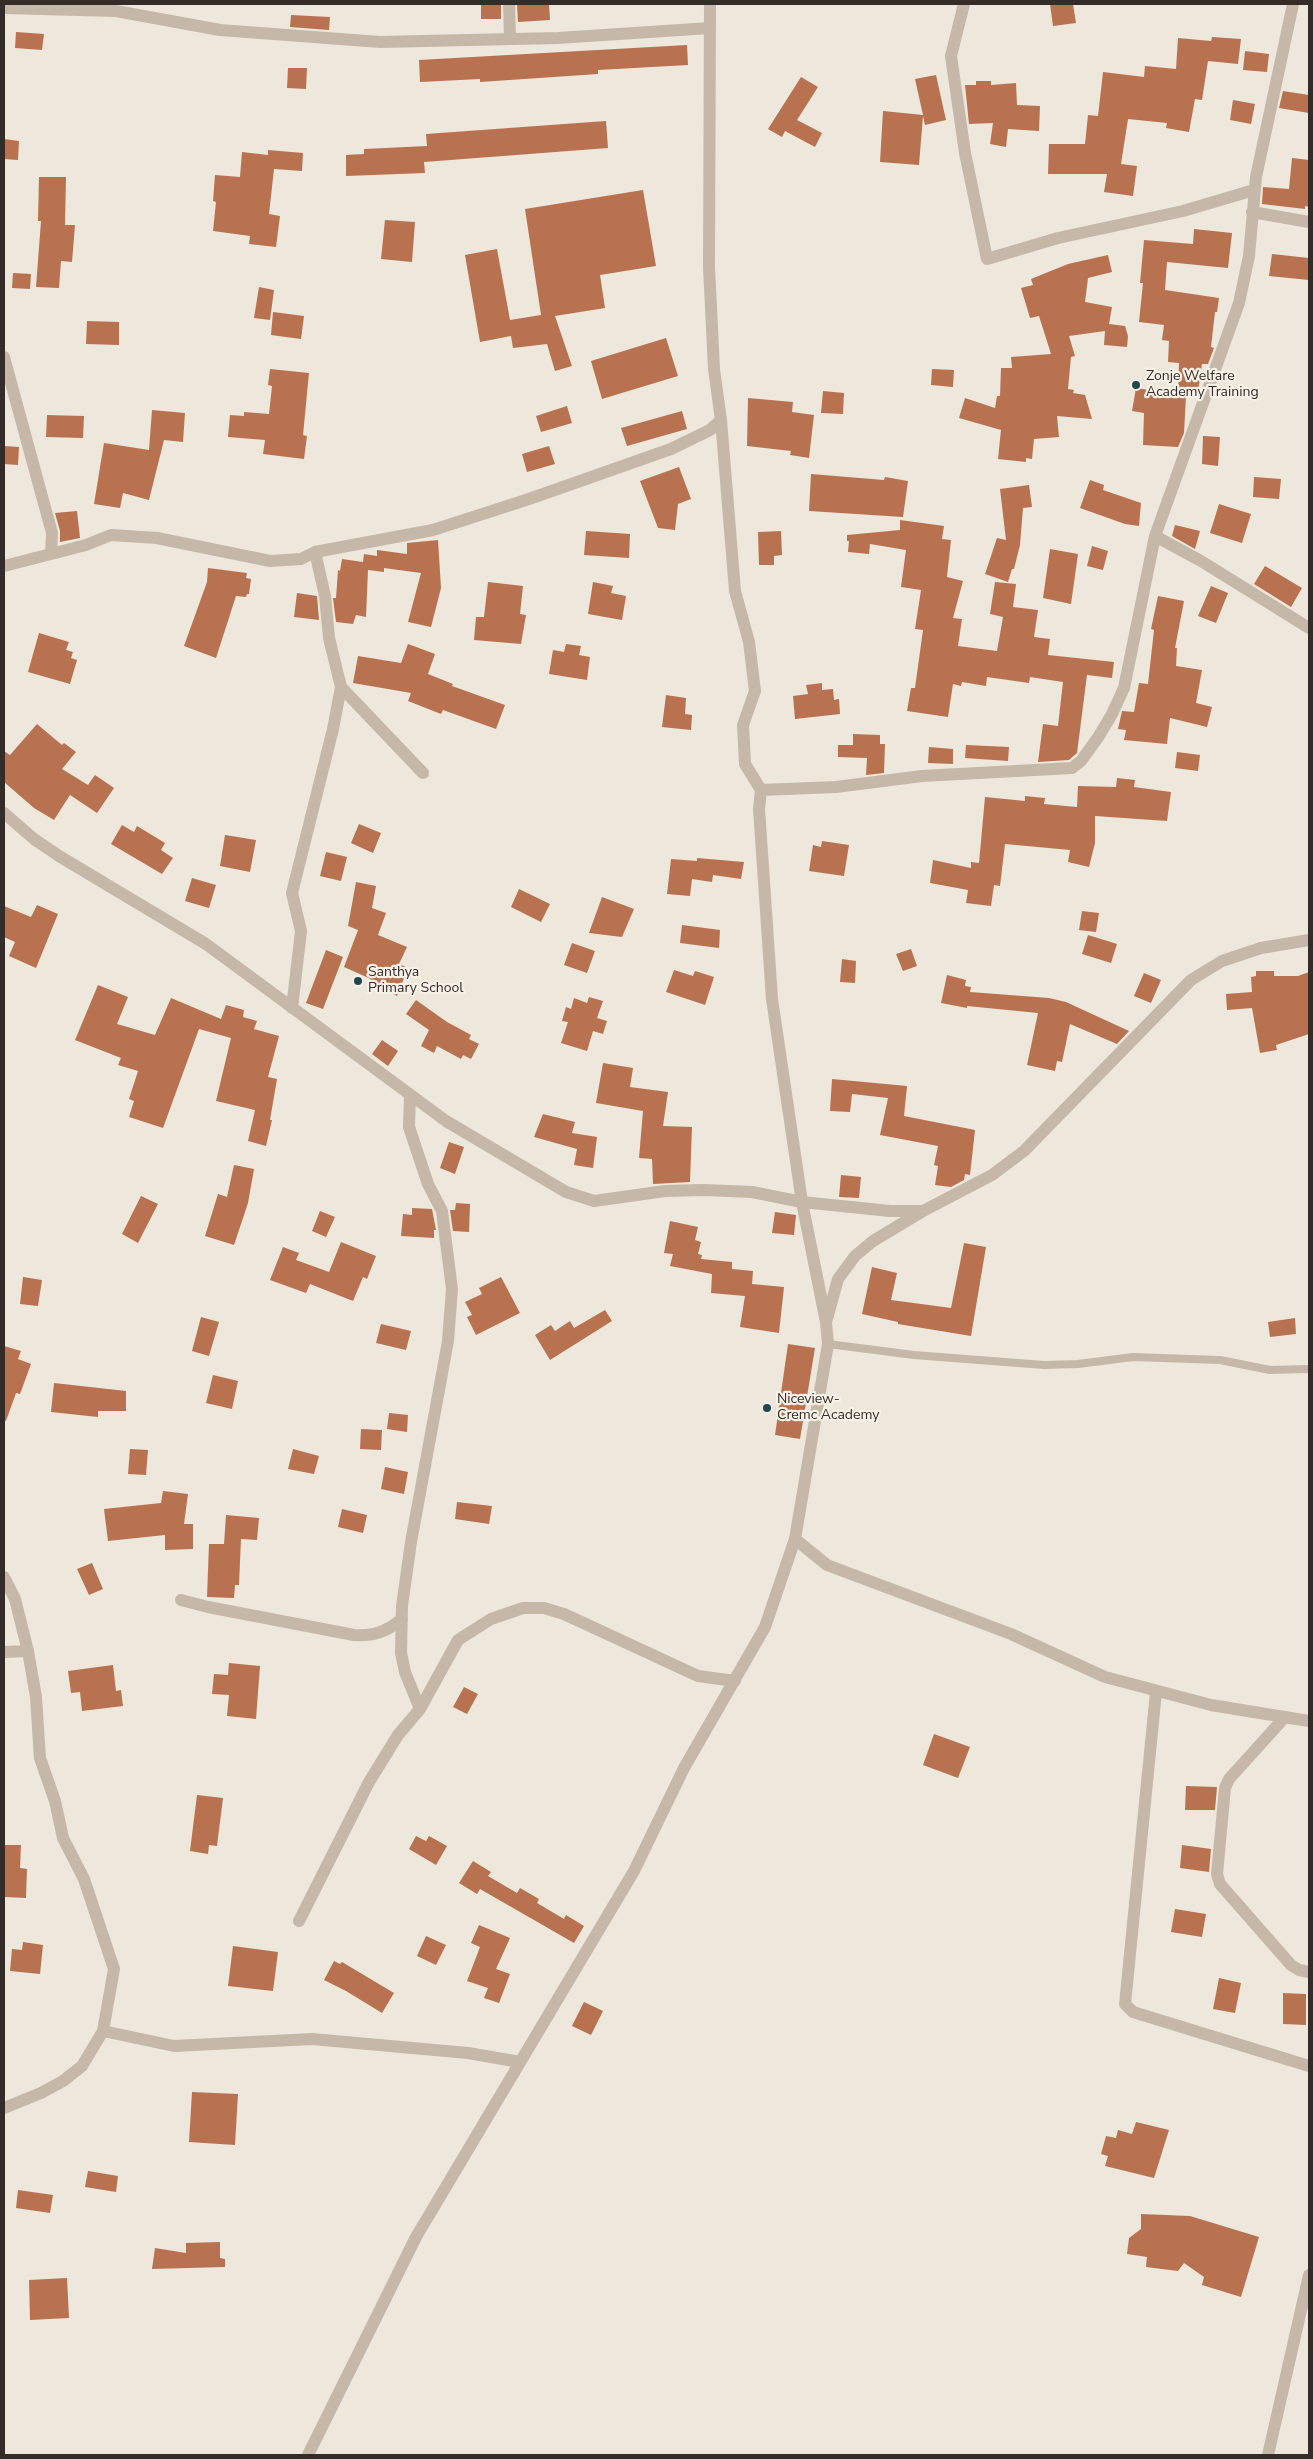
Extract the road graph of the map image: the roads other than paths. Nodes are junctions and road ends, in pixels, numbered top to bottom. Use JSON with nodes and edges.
{"nodes":[{"id":1,"x":509,"y":4,"type":"edge"},
{"id":2,"x":710,"y":4,"type":"edge"},
{"id":3,"x":964,"y":4,"type":"edge"},
{"id":4,"x":1293,"y":4,"type":"edge"},
{"id":5,"x":4,"y":8,"type":"edge"},
{"id":6,"x":710,"y":28,"type":"junction"},
{"id":7,"x":510,"y":40,"type":"junction"},
{"id":8,"x":1254,"y":190,"type":"junction"},
{"id":9,"x":1252,"y":212,"type":"junction"},
{"id":10,"x":1309,"y":222,"type":"edge"},
{"id":11,"x":4,"y":358,"type":"edge"},
{"id":12,"x":721,"y":420,"type":"junction"},
{"id":13,"x":1155,"y":536,"type":"junction"},
{"id":14,"x":315,"y":552,"type":"junction"},
{"id":15,"x":52,"y":553,"type":"junction"},
{"id":16,"x":4,"y":566,"type":"edge"},
{"id":17,"x":1309,"y":628,"type":"edge"},
{"id":18,"x":341,"y":687,"type":"junction"},
{"id":19,"x":423,"y":773,"type":"dead end"},
{"id":20,"x":761,"y":790,"type":"junction"},
{"id":21,"x":4,"y":812,"type":"edge"},
{"id":22,"x":1309,"y":940,"type":"edge"},
{"id":23,"x":292,"y":1008,"type":"junction"},
{"id":24,"x":410,"y":1096,"type":"junction"},
{"id":25,"x":802,"y":1202,"type":"junction"},
{"id":26,"x":923,"y":1211,"type":"junction"},
{"id":27,"x":826,"y":1322,"type":"junction"},
{"id":28,"x":828,"y":1344,"type":"junction"},
{"id":29,"x":1309,"y":1369,"type":"edge"},
{"id":30,"x":795,"y":1539,"type":"junction"},
{"id":31,"x":4,"y":1577,"type":"edge"},
{"id":32,"x":181,"y":1600,"type":"dead end"},
{"id":33,"x":402,"y":1619,"type":"junction"},
{"id":34,"x":28,"y":1651,"type":"junction"},
{"id":35,"x":4,"y":1652,"type":"edge"},
{"id":36,"x":735,"y":1681,"type":"junction"},
{"id":37,"x":1156,"y":1692,"type":"junction"},
{"id":38,"x":420,"y":1709,"type":"junction"},
{"id":39,"x":1285,"y":1717,"type":"junction"},
{"id":40,"x":1309,"y":1721,"type":"edge"},
{"id":41,"x":299,"y":1921,"type":"dead end"},
{"id":42,"x":1309,"y":1972,"type":"edge"},
{"id":43,"x":103,"y":2031,"type":"junction"},
{"id":44,"x":520,"y":2062,"type":"junction"},
{"id":45,"x":1309,"y":2066,"type":"edge"},
{"id":46,"x":4,"y":2108,"type":"edge"},
{"id":47,"x":1309,"y":2275,"type":"edge"},
{"id":48,"x":308,"y":2455,"type":"edge"},
{"id":49,"x":1268,"y":2455,"type":"edge"}],
"edges":[{"from":1,"to":7,"type":"street"},
{"from":2,"to":6,"type":"street"},
{"from":3,"to":8,"type":"street"},
{"from":4,"to":8,"type":"street"},
{"from":5,"to":7,"type":"street"},
{"from":6,"to":7,"type":"street"},
{"from":6,"to":12,"type":"street"},
{"from":8,"to":9,"type":"street"},
{"from":9,"to":10,"type":"street"},
{"from":9,"to":13,"type":"street"},
{"from":11,"to":15,"type":"street"},
{"from":12,"to":14,"type":"street"},
{"from":12,"to":20,"type":"street"},
{"from":13,"to":17,"type":"street"},
{"from":13,"to":20,"type":"street"},
{"from":14,"to":15,"type":"street"},
{"from":14,"to":18,"type":"street"},
{"from":15,"to":16,"type":"street"},
{"from":18,"to":19,"type":"street"},
{"from":18,"to":23,"type":"street"},
{"from":20,"to":25,"type":"street"},
{"from":21,"to":23,"type":"street"},
{"from":22,"to":26,"type":"street"},
{"from":23,"to":24,"type":"street"},
{"from":24,"to":25,"type":"street"},
{"from":24,"to":33,"type":"street"},
{"from":25,"to":26,"type":"street"},
{"from":25,"to":27,"type":"street"},
{"from":26,"to":27,"type":"street"},
{"from":27,"to":28,"type":"street"},
{"from":28,"to":29,"type":"lane"},
{"from":28,"to":30,"type":"street"},
{"from":30,"to":36,"type":"street"},
{"from":30,"to":37,"type":"street"},
{"from":31,"to":34,"type":"street"},
{"from":32,"to":33,"type":"street"},
{"from":33,"to":38,"type":"street"},
{"from":34,"to":35,"type":"street"},
{"from":34,"to":43,"type":"street"},
{"from":36,"to":38,"type":"street"},
{"from":36,"to":44,"type":"street"},
{"from":37,"to":39,"type":"street"},
{"from":37,"to":45,"type":"street"},
{"from":38,"to":41,"type":"street"},
{"from":39,"to":40,"type":"street"},
{"from":39,"to":42,"type":"street"},
{"from":43,"to":44,"type":"street"},
{"from":43,"to":46,"type":"street"},
{"from":44,"to":48,"type":"street"},
{"from":47,"to":49,"type":"street"}]}
